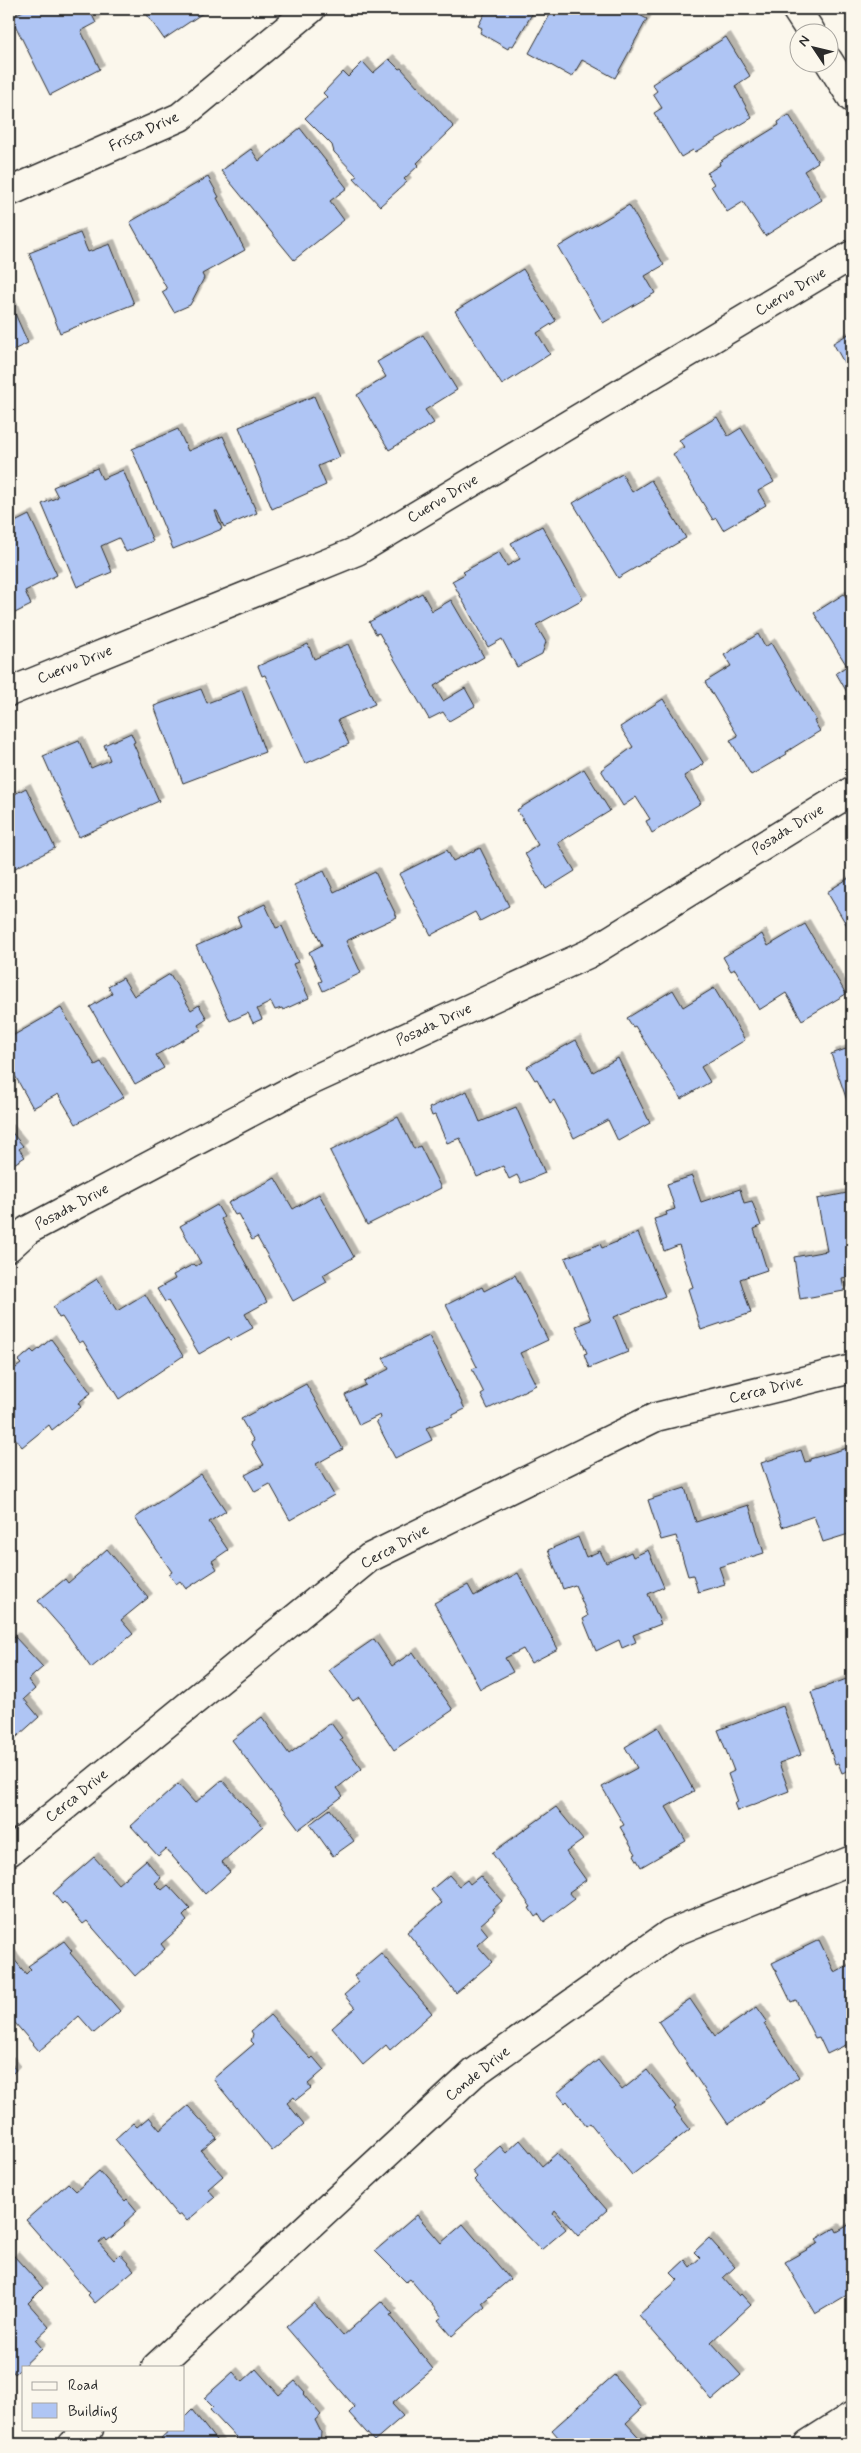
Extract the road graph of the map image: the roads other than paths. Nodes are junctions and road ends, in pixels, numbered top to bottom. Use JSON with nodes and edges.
{"nodes":[{"id":1,"x":311,"y":9,"type":"edge"},
{"id":2,"x":796,"y":9,"type":"edge"},
{"id":3,"x":804,"y":22,"type":"edge"},
{"id":4,"x":836,"y":72,"type":"edge"},
{"id":5,"x":852,"y":98,"type":"edge"},
{"id":6,"x":9,"y":192,"type":"edge"},
{"id":7,"x":852,"y":255,"type":"edge"},
{"id":8,"x":9,"y":692,"type":"edge"},
{"id":9,"x":852,"y":791,"type":"edge"},
{"id":10,"x":9,"y":1247,"type":"edge"},
{"id":11,"x":852,"y":1369,"type":"edge"},
{"id":12,"x":9,"y":1852,"type":"edge"},
{"id":13,"x":852,"y":1860,"type":"edge"},
{"id":14,"x":157,"y":2366,"type":"edge"},
{"id":15,"x":852,"y":2416,"type":"edge"},
{"id":16,"x":88,"y":2430,"type":"edge"},
{"id":17,"x":73,"y":2444,"type":"edge"},
{"id":18,"x":808,"y":2444,"type":"edge"}],
"edges":[{"from":1,"to":6,"type":"street","name":"Frisca Drive"},
{"from":2,"to":3,"type":"street"},
{"from":4,"to":5,"type":"street"},
{"from":7,"to":8,"type":"street","name":"Cuervo Drive"},
{"from":9,"to":10,"type":"street","name":"Posada Drive"},
{"from":11,"to":12,"type":"street","name":"Cerca Drive"},
{"from":13,"to":14,"type":"street","name":"Conde Drive"},
{"from":15,"to":18,"type":"street"},
{"from":16,"to":17,"type":"street"}]}
